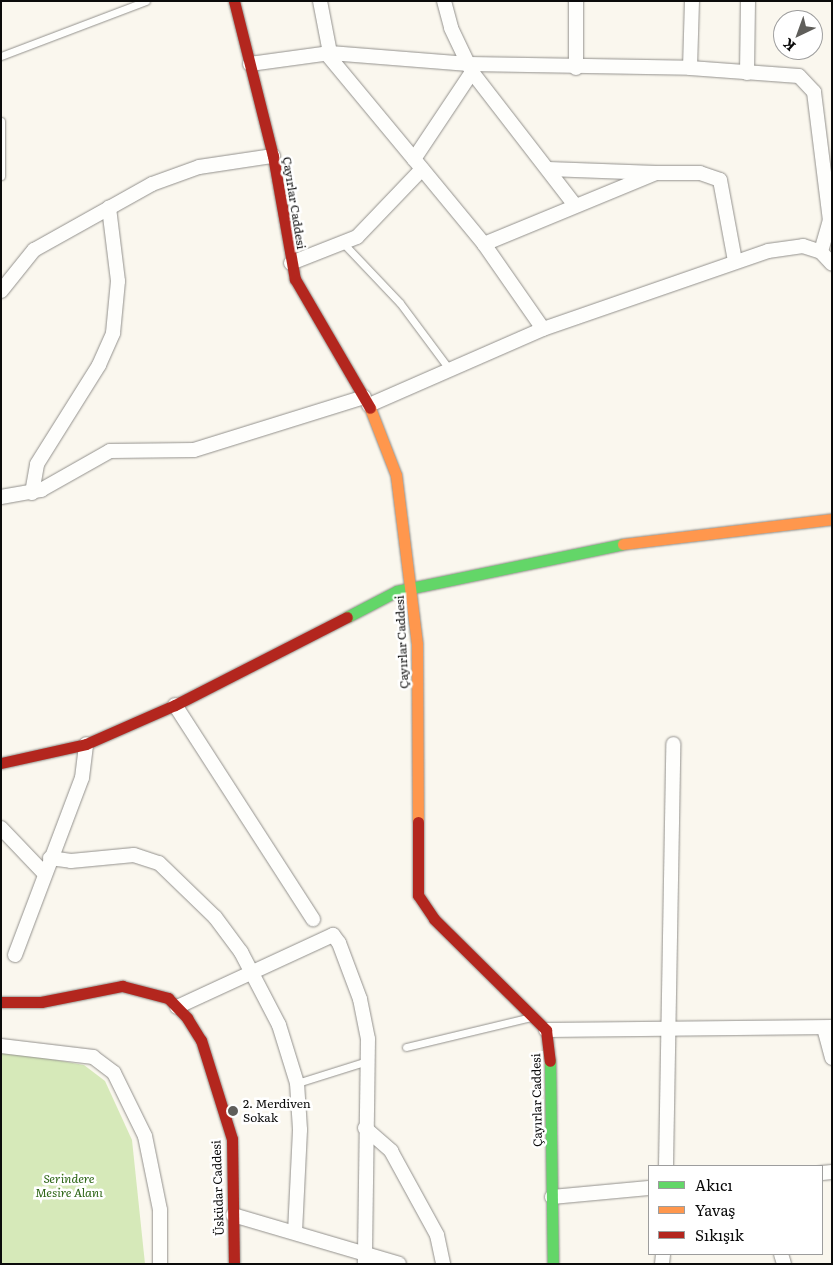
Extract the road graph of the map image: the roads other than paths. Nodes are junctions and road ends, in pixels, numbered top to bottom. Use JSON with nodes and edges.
{"nodes":[{"id":1,"x":146,"y":1,"type":"edge"},
{"id":2,"x":234,"y":1,"type":"edge"},
{"id":3,"x":320,"y":1,"type":"edge"},
{"id":4,"x":444,"y":1,"type":"edge"},
{"id":5,"x":576,"y":1,"type":"edge"},
{"id":6,"x":692,"y":1,"type":"edge"},
{"id":7,"x":748,"y":1,"type":"edge"},
{"id":8,"x":328,"y":53,"type":"junction"},
{"id":9,"x":1,"y":56,"type":"edge"},
{"id":10,"x":250,"y":64,"type":"junction"},
{"id":11,"x":470,"y":68,"type":"junction"},
{"id":12,"x":576,"y":68,"type":"junction"},
{"id":13,"x":690,"y":68,"type":"junction"},
{"id":14,"x":747,"y":72,"type":"junction"},
{"id":15,"x":1,"y":121,"type":"edge"},
{"id":16,"x":273,"y":156,"type":"junction"},
{"id":17,"x":418,"y":164,"type":"junction"},
{"id":18,"x":548,"y":169,"type":"junction"},
{"id":19,"x":656,"y":173,"type":"junction"},
{"id":20,"x":1,"y":176,"type":"edge"},
{"id":21,"x":574,"y":204,"type":"junction"},
{"id":22,"x":109,"y":208,"type":"junction"},
{"id":23,"x":344,"y":244,"type":"junction"},
{"id":24,"x":484,"y":244,"type":"junction"},
{"id":25,"x":821,"y":252,"type":"junction"},
{"id":26,"x":735,"y":261,"type":"junction"},
{"id":27,"x":291,"y":263,"type":"junction"},
{"id":28,"x":832,"y":264,"type":"edge"},
{"id":29,"x":1,"y":291,"type":"edge"},
{"id":30,"x":543,"y":329,"type":"junction"},
{"id":31,"x":450,"y":370,"type":"junction"},
{"id":32,"x":366,"y":401,"type":"junction"},
{"id":33,"x":32,"y":493,"type":"junction"},
{"id":34,"x":1,"y":497,"type":"edge"},
{"id":35,"x":832,"y":519,"type":"edge"},
{"id":36,"x":413,"y":590,"type":"junction"},
{"id":37,"x":175,"y":705,"type":"junction"},
{"id":38,"x":86,"y":744,"type":"junction"},
{"id":39,"x":673,"y":744,"type":"dead end"},
{"id":40,"x":1,"y":763,"type":"edge"},
{"id":41,"x":1,"y":828,"type":"edge"},
{"id":42,"x":50,"y":858,"type":"junction"},
{"id":43,"x":44,"y":873,"type":"junction"},
{"id":44,"x":313,"y":919,"type":"dead end"},
{"id":45,"x":15,"y":955,"type":"dead end"},
{"id":46,"x":252,"y":972,"type":"junction"},
{"id":47,"x":1,"y":1002,"type":"edge"},
{"id":48,"x":176,"y":1007,"type":"junction"},
{"id":49,"x":533,"y":1016,"type":"junction"},
{"id":50,"x":828,"y":1027,"type":"edge"},
{"id":51,"x":668,"y":1029,"type":"junction"},
{"id":52,"x":546,"y":1030,"type":"junction"},
{"id":53,"x":1,"y":1046,"type":"edge"},
{"id":54,"x":406,"y":1047,"type":"dead end"},
{"id":55,"x":832,"y":1058,"type":"edge"},
{"id":56,"x":367,"y":1061,"type":"junction"},
{"id":57,"x":297,"y":1082,"type":"junction"},
{"id":58,"x":366,"y":1128,"type":"junction"},
{"id":59,"x":666,"y":1165,"type":"edge"},
{"id":60,"x":648,"y":1188,"type":"edge"},
{"id":61,"x":552,"y":1197,"type":"junction"},
{"id":62,"x":233,"y":1215,"type":"junction"},
{"id":63,"x":295,"y":1231,"type":"junction"},
{"id":64,"x":365,"y":1259,"type":"edge"},
{"id":65,"x":160,"y":1264,"type":"edge"},
{"id":66,"x":234,"y":1264,"type":"edge"},
{"id":67,"x":399,"y":1264,"type":"edge"},
{"id":68,"x":443,"y":1264,"type":"edge"},
{"id":69,"x":553,"y":1264,"type":"edge"}],
"edges":[{"from":1,"to":9,"type":"lane"},
{"from":2,"to":10,"type":"street","name":"Çayırlar Caddesi"},
{"from":3,"to":8,"type":"street"},
{"from":4,"to":11,"type":"street"},
{"from":5,"to":12,"type":"street"},
{"from":6,"to":13,"type":"street"},
{"from":7,"to":14,"type":"street"},
{"from":8,"to":10,"type":"street"},
{"from":8,"to":11,"type":"street"},
{"from":8,"to":17,"type":"street"},
{"from":10,"to":16,"type":"street","name":"Çayırlar Caddesi"},
{"from":11,"to":12,"type":"street"},
{"from":11,"to":17,"type":"street"},
{"from":11,"to":18,"type":"street"},
{"from":12,"to":13,"type":"street"},
{"from":13,"to":14,"type":"street"},
{"from":14,"to":25,"type":"street"},
{"from":15,"to":20,"type":"lane"},
{"from":16,"to":22,"type":"street"},
{"from":16,"to":27,"type":"street","name":"Çayırlar Caddesi"},
{"from":17,"to":23,"type":"street"},
{"from":17,"to":24,"type":"street"},
{"from":18,"to":19,"type":"street"},
{"from":18,"to":21,"type":"street"},
{"from":19,"to":21,"type":"street"},
{"from":19,"to":26,"type":"street"},
{"from":21,"to":24,"type":"street"},
{"from":22,"to":29,"type":"street"},
{"from":22,"to":33,"type":"street"},
{"from":23,"to":27,"type":"street"},
{"from":23,"to":31,"type":"lane"},
{"from":24,"to":30,"type":"street"},
{"from":25,"to":26,"type":"street"},
{"from":25,"to":28,"type":"street"},
{"from":26,"to":30,"type":"street"},
{"from":27,"to":32,"type":"street","name":"Çayırlar Caddesi"},
{"from":30,"to":31,"type":"street"},
{"from":31,"to":32,"type":"street"},
{"from":32,"to":33,"type":"street"},
{"from":32,"to":36,"type":"street","name":"Çayırlar Caddesi"},
{"from":33,"to":34,"type":"street"},
{"from":35,"to":36,"type":"street"},
{"from":36,"to":37,"type":"street"},
{"from":36,"to":49,"type":"street","name":"Çayırlar Caddesi"},
{"from":37,"to":38,"type":"street"},
{"from":37,"to":44,"type":"street"},
{"from":38,"to":40,"type":"street"},
{"from":38,"to":42,"type":"street"},
{"from":39,"to":51,"type":"street"},
{"from":41,"to":43,"type":"street"},
{"from":42,"to":43,"type":"street"},
{"from":42,"to":46,"type":"street"},
{"from":43,"to":45,"type":"street"},
{"from":46,"to":48,"type":"street"},
{"from":46,"to":56,"type":"street"},
{"from":46,"to":57,"type":"street"},
{"from":47,"to":48,"type":"street","name":"Üsküdar Caddesi"},
{"from":48,"to":62,"type":"street","name":"Üsküdar Caddesi"},
{"from":49,"to":52,"type":"street","name":"Çayırlar Caddesi"},
{"from":49,"to":54,"type":"lane"},
{"from":50,"to":51,"type":"street"},
{"from":50,"to":55,"type":"street"},
{"from":51,"to":52,"type":"street"},
{"from":51,"to":59,"type":"street"},
{"from":52,"to":61,"type":"street","name":"Çayırlar Caddesi"},
{"from":53,"to":65,"type":"street"},
{"from":56,"to":57,"type":"lane"},
{"from":56,"to":58,"type":"street"},
{"from":57,"to":63,"type":"street"},
{"from":58,"to":64,"type":"street"},
{"from":58,"to":68,"type":"street"},
{"from":60,"to":61,"type":"street"},
{"from":61,"to":69,"type":"street","name":"Çayırlar Caddesi"},
{"from":62,"to":63,"type":"street"},
{"from":62,"to":66,"type":"street","name":"Üsküdar Caddesi"},
{"from":63,"to":64,"type":"street"},
{"from":64,"to":67,"type":"street"}]}
